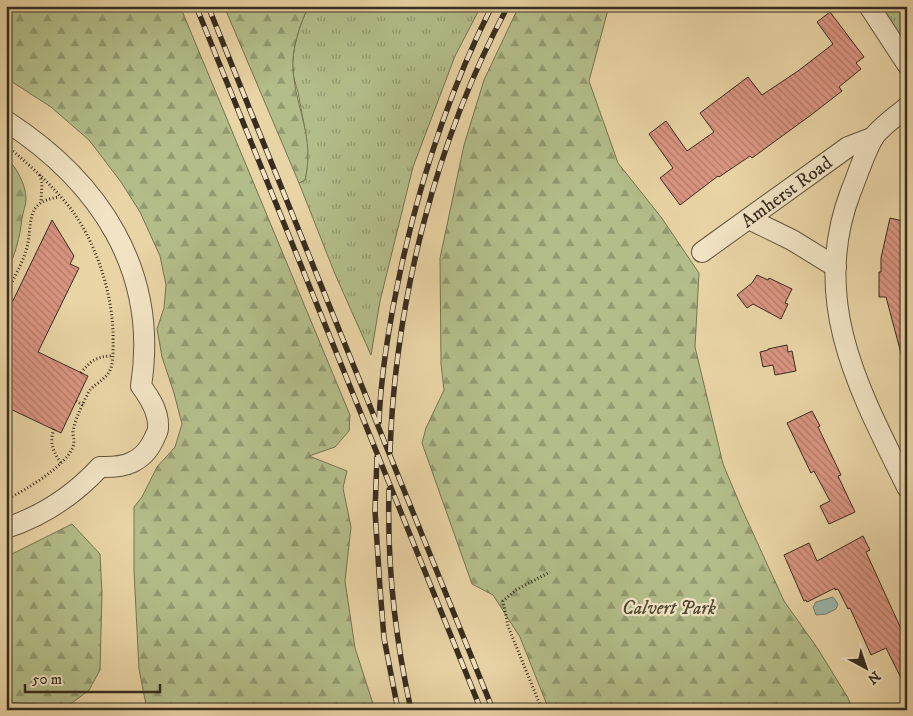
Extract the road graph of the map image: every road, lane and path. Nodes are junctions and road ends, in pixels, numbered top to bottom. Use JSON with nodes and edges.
{"nodes":[{"id":1,"x":869,"y":6,"type":"edge"},
{"id":2,"x":907,"y":64,"type":"edge"},
{"id":3,"x":907,"y":107,"type":"edge"},
{"id":4,"x":6,"y":121,"type":"edge"},
{"id":5,"x":874,"y":136,"type":"junction"},
{"id":6,"x":6,"y":147,"type":"edge"},
{"id":7,"x":40,"y":174,"type":"junction"},
{"id":8,"x":60,"y":196,"type":"junction"},
{"id":9,"x":41,"y":202,"type":"junction"},
{"id":10,"x":749,"y":218,"type":"junction"},
{"id":11,"x":702,"y":252,"type":"dead end"},
{"id":12,"x":836,"y":267,"type":"junction"},
{"id":13,"x":6,"y":294,"type":"edge"},
{"id":14,"x":112,"y":356,"type":"junction"},
{"id":15,"x":81,"y":373,"type":"dead end"},
{"id":16,"x":76,"y":401,"type":"dead end"},
{"id":17,"x":83,"y":405,"type":"junction"},
{"id":18,"x":54,"y":429,"type":"dead end"},
{"id":19,"x":61,"y":463,"type":"junction"},
{"id":20,"x":907,"y":486,"type":"edge"},
{"id":21,"x":6,"y":500,"type":"edge"},
{"id":22,"x":6,"y":528,"type":"edge"},
{"id":23,"x":550,"y":572,"type":"dead end"},
{"id":24,"x":542,"y":710,"type":"edge"}],
"edges":[{"from":1,"to":2,"type":"street"},
{"from":3,"to":5,"type":"street"},
{"from":4,"to":22,"type":"street"},
{"from":5,"to":10,"type":"street","name":"Amherst Road"},
{"from":5,"to":12,"type":"street"},
{"from":6,"to":7,"type":"path"},
{"from":7,"to":8,"type":"path"},
{"from":7,"to":9,"type":"path"},
{"from":8,"to":9,"type":"path"},
{"from":8,"to":14,"type":"path"},
{"from":9,"to":13,"type":"path"},
{"from":10,"to":11,"type":"street","name":"Amherst Road"},
{"from":10,"to":12,"type":"street"},
{"from":12,"to":20,"type":"street"},
{"from":14,"to":15,"type":"path"},
{"from":14,"to":17,"type":"path"},
{"from":16,"to":17,"type":"path"},
{"from":17,"to":19,"type":"path"},
{"from":18,"to":19,"type":"path"},
{"from":19,"to":21,"type":"path"},
{"from":23,"to":24,"type":"path"}]}
